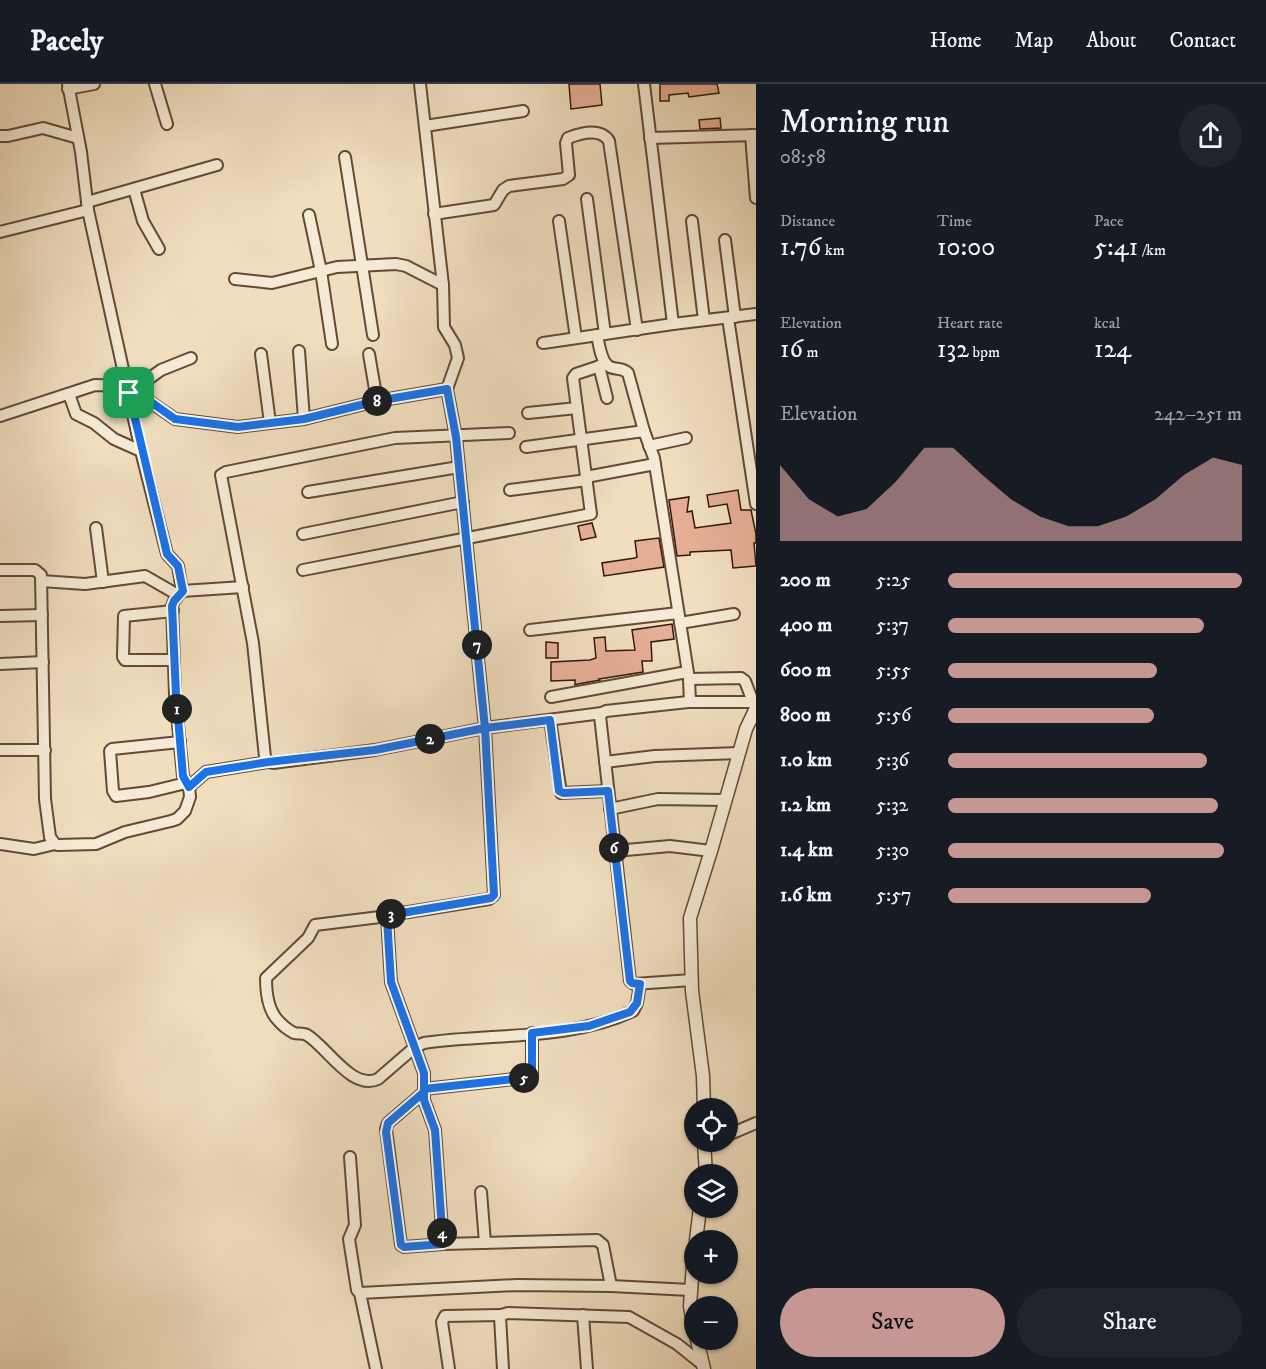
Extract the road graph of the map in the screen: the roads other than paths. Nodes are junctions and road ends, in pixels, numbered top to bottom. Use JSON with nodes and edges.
{"nodes":[{"id":1,"x":94,"y":84,"type":"edge"},
{"id":2,"x":155,"y":84,"type":"edge"},
{"id":3,"x":420,"y":84,"type":"edge"},
{"id":4,"x":644,"y":84,"type":"edge"},
{"id":5,"x":68,"y":86,"type":"edge"},
{"id":6,"x":522,"y":111,"type":"dead end"},
{"id":7,"x":167,"y":124,"type":"dead end"},
{"id":8,"x":424,"y":126,"type":"junction"},
{"id":9,"x":0,"y":135,"type":"edge"},
{"id":10,"x":754,"y":135,"type":"edge"},
{"id":11,"x":78,"y":138,"type":"junction"},
{"id":12,"x":650,"y":138,"type":"junction"},
{"id":13,"x":345,"y":157,"type":"dead end"},
{"id":14,"x":216,"y":165,"type":"dead end"},
{"id":15,"x":134,"y":189,"type":"junction"},
{"id":16,"x":587,"y":198,"type":"dead end"},
{"id":17,"x":756,"y":198,"type":"edge"},
{"id":18,"x":88,"y":206,"type":"junction"},
{"id":19,"x":434,"y":214,"type":"junction"},
{"id":20,"x":309,"y":215,"type":"dead end"},
{"id":21,"x":692,"y":220,"type":"dead end"},
{"id":22,"x":559,"y":221,"type":"dead end"},
{"id":23,"x":0,"y":232,"type":"edge"},
{"id":24,"x":725,"y":240,"type":"dead end"},
{"id":25,"x":159,"y":249,"type":"dead end"},
{"id":26,"x":362,"y":266,"type":"junction"},
{"id":27,"x":321,"y":271,"type":"junction"},
{"id":28,"x":235,"y":279,"type":"dead end"},
{"id":29,"x":442,"y":285,"type":"junction"},
{"id":30,"x":756,"y":315,"type":"edge"},
{"id":31,"x":732,"y":317,"type":"junction"},
{"id":32,"x":704,"y":320,"type":"junction"},
{"id":33,"x":673,"y":324,"type":"junction"},
{"id":34,"x":637,"y":330,"type":"junction"},
{"id":35,"x":373,"y":335,"type":"dead end"},
{"id":36,"x":601,"y":335,"type":"junction"},
{"id":37,"x":576,"y":338,"type":"junction"},
{"id":38,"x":543,"y":343,"type":"dead end"},
{"id":39,"x":332,"y":344,"type":"dead end"},
{"id":40,"x":298,"y":351,"type":"dead end"},
{"id":41,"x":261,"y":354,"type":"dead end"},
{"id":42,"x":369,"y":354,"type":"dead end"},
{"id":43,"x":191,"y":358,"type":"dead end"},
{"id":44,"x":603,"y":365,"type":"junction"},
{"id":45,"x":447,"y":389,"type":"junction"},
{"id":46,"x":130,"y":390,"type":"junction"},
{"id":47,"x":69,"y":394,"type":"junction"},
{"id":48,"x":607,"y":398,"type":"dead end"},
{"id":49,"x":377,"y":401,"type":"junction"},
{"id":50,"x":577,"y":408,"type":"junction"},
{"id":51,"x":528,"y":413,"type":"dead end"},
{"id":52,"x":0,"y":416,"type":"edge"},
{"id":53,"x":304,"y":419,"type":"junction"},
{"id":54,"x":270,"y":423,"type":"junction"},
{"id":55,"x":644,"y":432,"type":"junction"},
{"id":56,"x":509,"y":433,"type":"dead end"},
{"id":57,"x":456,"y":437,"type":"junction"},
{"id":58,"x":686,"y":438,"type":"dead end"},
{"id":59,"x":581,"y":439,"type":"junction"},
{"id":60,"x":649,"y":446,"type":"junction"},
{"id":61,"x":526,"y":447,"type":"dead end"},
{"id":62,"x":141,"y":451,"type":"junction"},
{"id":63,"x":655,"y":464,"type":"junction"},
{"id":64,"x":459,"y":467,"type":"junction"},
{"id":65,"x":587,"y":479,"type":"junction"},
{"id":66,"x":510,"y":490,"type":"dead end"},
{"id":67,"x":308,"y":492,"type":"dead end"},
{"id":68,"x":462,"y":502,"type":"junction"},
{"id":69,"x":756,"y":504,"type":"edge"},
{"id":70,"x":96,"y":528,"type":"dead end"},
{"id":71,"x":303,"y":534,"type":"dead end"},
{"id":72,"x":467,"y":537,"type":"junction"},
{"id":73,"x":0,"y":570,"type":"edge"},
{"id":74,"x":303,"y":570,"type":"dead end"},
{"id":75,"x":41,"y":581,"type":"junction"},
{"id":76,"x":103,"y":582,"type":"junction"},
{"id":77,"x":243,"y":587,"type":"junction"},
{"id":78,"x":180,"y":593,"type":"junction"},
{"id":79,"x":172,"y":611,"type":"junction"},
{"id":80,"x":735,"y":614,"type":"dead end"},
{"id":81,"x":42,"y":615,"type":"junction"},
{"id":82,"x":0,"y":616,"type":"edge"},
{"id":83,"x":679,"y":618,"type":"junction"},
{"id":84,"x":530,"y":630,"type":"dead end"},
{"id":85,"x":174,"y":660,"type":"junction"},
{"id":86,"x":43,"y":662,"type":"junction"},
{"id":87,"x":0,"y":664,"type":"edge"},
{"id":88,"x":688,"y":676,"type":"junction"},
{"id":89,"x":551,"y":697,"type":"dead end"},
{"id":90,"x":690,"y":702,"type":"junction"},
{"id":91,"x":755,"y":704,"type":"edge"},
{"id":92,"x":602,"y":712,"type":"junction"},
{"id":93,"x":550,"y":720,"type":"junction"},
{"id":94,"x":485,"y":728,"type":"junction"},
{"id":95,"x":180,"y":742,"type":"junction"},
{"id":96,"x":0,"y":750,"type":"edge"},
{"id":97,"x":45,"y":750,"type":"junction"},
{"id":98,"x":739,"y":753,"type":"junction"},
{"id":99,"x":268,"y":762,"type":"junction"},
{"id":100,"x":604,"y":762,"type":"junction"},
{"id":101,"x":187,"y":785,"type":"junction"},
{"id":102,"x":608,"y":791,"type":"junction"},
{"id":103,"x":725,"y":800,"type":"junction"},
{"id":104,"x":610,"y":809,"type":"junction"},
{"id":105,"x":0,"y":844,"type":"edge"},
{"id":106,"x":55,"y":844,"type":"junction"},
{"id":107,"x":615,"y":851,"type":"junction"},
{"id":108,"x":711,"y":851,"type":"junction"},
{"id":109,"x":388,"y":916,"type":"junction"},
{"id":110,"x":692,"y":980,"type":"junction"},
{"id":111,"x":640,"y":984,"type":"junction"},
{"id":112,"x":532,"y":1033,"type":"junction"},
{"id":113,"x":415,"y":1047,"type":"junction"},
{"id":114,"x":424,"y":1091,"type":"junction"},
{"id":115,"x":704,"y":1098,"type":"edge"},
{"id":116,"x":756,"y":1123,"type":"edge"},
{"id":117,"x":738,"y":1131,"type":"edge"},
{"id":118,"x":350,"y":1157,"type":"dead end"},
{"id":119,"x":481,"y":1192,"type":"dead end"},
{"id":120,"x":485,"y":1243,"type":"junction"},
{"id":121,"x":443,"y":1244,"type":"junction"},
{"id":122,"x":691,"y":1284,"type":"edge"},
{"id":123,"x":611,"y":1286,"type":"junction"},
{"id":124,"x":690,"y":1290,"type":"junction"},
{"id":125,"x":360,"y":1293,"type":"junction"},
{"id":126,"x":690,"y":1296,"type":"edge"},
{"id":127,"x":501,"y":1315,"type":"junction"},
{"id":128,"x":583,"y":1315,"type":"junction"},
{"id":129,"x":699,"y":1350,"type":"edge"},
{"id":130,"x":703,"y":1367,"type":"edge"},
{"id":131,"x":376,"y":1369,"type":"edge"},
{"id":132,"x":449,"y":1369,"type":"edge"},
{"id":133,"x":503,"y":1369,"type":"edge"},
{"id":134,"x":587,"y":1369,"type":"edge"}],
"edges":[{"from":1,"to":5,"type":"street"},
{"from":2,"to":7,"type":"street"},
{"from":3,"to":8,"type":"street"},
{"from":4,"to":12,"type":"street"},
{"from":5,"to":11,"type":"street"},
{"from":6,"to":8,"type":"street"},
{"from":8,"to":19,"type":"street"},
{"from":9,"to":11,"type":"street"},
{"from":10,"to":12,"type":"street"},
{"from":10,"to":17,"type":"street"},
{"from":11,"to":18,"type":"street"},
{"from":12,"to":33,"type":"street"},
{"from":13,"to":26,"type":"street"},
{"from":14,"to":15,"type":"street"},
{"from":15,"to":18,"type":"street"},
{"from":15,"to":25,"type":"street"},
{"from":16,"to":36,"type":"street"},
{"from":18,"to":23,"type":"street"},
{"from":18,"to":46,"type":"street"},
{"from":19,"to":29,"type":"street"},
{"from":19,"to":34,"type":"street"},
{"from":20,"to":27,"type":"street"},
{"from":21,"to":32,"type":"street"},
{"from":22,"to":37,"type":"street"},
{"from":24,"to":31,"type":"street"},
{"from":26,"to":27,"type":"street"},
{"from":26,"to":29,"type":"street"},
{"from":26,"to":35,"type":"street"},
{"from":27,"to":28,"type":"street"},
{"from":27,"to":39,"type":"street"},
{"from":29,"to":45,"type":"street"},
{"from":30,"to":31,"type":"street"},
{"from":31,"to":32,"type":"street"},
{"from":31,"to":69,"type":"street"},
{"from":32,"to":33,"type":"street"},
{"from":33,"to":34,"type":"street"},
{"from":34,"to":36,"type":"street"},
{"from":36,"to":37,"type":"street"},
{"from":36,"to":44,"type":"street"},
{"from":37,"to":38,"type":"street"},
{"from":40,"to":53,"type":"street"},
{"from":41,"to":54,"type":"street"},
{"from":42,"to":49,"type":"street"},
{"from":43,"to":46,"type":"street"},
{"from":44,"to":48,"type":"street"},
{"from":44,"to":50,"type":"street"},
{"from":44,"to":55,"type":"street"},
{"from":45,"to":49,"type":"street"},
{"from":45,"to":57,"type":"street"},
{"from":46,"to":47,"type":"street"},
{"from":46,"to":54,"type":"street"},
{"from":46,"to":62,"type":"street"},
{"from":47,"to":52,"type":"street"},
{"from":47,"to":62,"type":"street"},
{"from":49,"to":53,"type":"street"},
{"from":50,"to":51,"type":"street"},
{"from":50,"to":59,"type":"street"},
{"from":53,"to":54,"type":"street"},
{"from":55,"to":59,"type":"street"},
{"from":55,"to":60,"type":"street"},
{"from":56,"to":57,"type":"street"},
{"from":57,"to":64,"type":"street"},
{"from":57,"to":77,"type":"street"},
{"from":58,"to":60,"type":"street"},
{"from":59,"to":61,"type":"street"},
{"from":59,"to":65,"type":"street"},
{"from":60,"to":63,"type":"street"},
{"from":62,"to":78,"type":"street"},
{"from":63,"to":65,"type":"street"},
{"from":63,"to":83,"type":"street"},
{"from":64,"to":67,"type":"street"},
{"from":64,"to":68,"type":"street"},
{"from":65,"to":66,"type":"street"},
{"from":65,"to":72,"type":"street"},
{"from":68,"to":71,"type":"street"},
{"from":68,"to":72,"type":"street"},
{"from":70,"to":76,"type":"street"},
{"from":72,"to":74,"type":"street"},
{"from":72,"to":94,"type":"street"},
{"from":73,"to":75,"type":"street"},
{"from":75,"to":76,"type":"street"},
{"from":75,"to":81,"type":"street"},
{"from":76,"to":78,"type":"street"},
{"from":77,"to":78,"type":"street"},
{"from":77,"to":99,"type":"street"},
{"from":78,"to":79,"type":"street"},
{"from":79,"to":85,"type":"street"},
{"from":79,"to":85,"type":"street"},
{"from":80,"to":83,"type":"street"},
{"from":81,"to":82,"type":"street"},
{"from":81,"to":86,"type":"street"},
{"from":83,"to":84,"type":"street"},
{"from":83,"to":88,"type":"street"},
{"from":85,"to":95,"type":"street"},
{"from":86,"to":87,"type":"street"},
{"from":86,"to":97,"type":"street"},
{"from":88,"to":89,"type":"street"},
{"from":88,"to":90,"type":"street"},
{"from":88,"to":91,"type":"street"},
{"from":90,"to":91,"type":"street"},
{"from":90,"to":92,"type":"street"},
{"from":91,"to":98,"type":"street"},
{"from":92,"to":93,"type":"street"},
{"from":92,"to":100,"type":"street"},
{"from":93,"to":94,"type":"street"},
{"from":93,"to":102,"type":"street"},
{"from":94,"to":99,"type":"street"},
{"from":94,"to":109,"type":"street"},
{"from":95,"to":101,"type":"street"},
{"from":95,"to":101,"type":"street"},
{"from":96,"to":97,"type":"street"},
{"from":97,"to":106,"type":"street"},
{"from":98,"to":100,"type":"street"},
{"from":98,"to":103,"type":"street"},
{"from":99,"to":101,"type":"street"},
{"from":100,"to":102,"type":"street"},
{"from":101,"to":106,"type":"street"},
{"from":102,"to":104,"type":"street"},
{"from":103,"to":104,"type":"street"},
{"from":103,"to":108,"type":"street"},
{"from":104,"to":107,"type":"street"},
{"from":105,"to":106,"type":"street"},
{"from":107,"to":108,"type":"street"},
{"from":107,"to":111,"type":"street"},
{"from":108,"to":110,"type":"street"},
{"from":109,"to":113,"type":"street"},
{"from":109,"to":113,"type":"street"},
{"from":110,"to":111,"type":"street"},
{"from":110,"to":115,"type":"street"},
{"from":111,"to":112,"type":"street"},
{"from":112,"to":113,"type":"street"},
{"from":112,"to":114,"type":"street"},
{"from":113,"to":114,"type":"street"},
{"from":114,"to":121,"type":"street"},
{"from":114,"to":121,"type":"street"},
{"from":116,"to":117,"type":"street"},
{"from":118,"to":125,"type":"street"},
{"from":119,"to":120,"type":"street"},
{"from":120,"to":121,"type":"street"},
{"from":120,"to":123,"type":"street"},
{"from":122,"to":124,"type":"street"},
{"from":123,"to":124,"type":"street"},
{"from":123,"to":125,"type":"street"},
{"from":124,"to":126,"type":"street"},
{"from":125,"to":131,"type":"street"},
{"from":127,"to":128,"type":"street"},
{"from":127,"to":132,"type":"street"},
{"from":127,"to":133,"type":"street"},
{"from":128,"to":130,"type":"street"},
{"from":128,"to":134,"type":"street"},
{"from":129,"to":130,"type":"street"}]}
